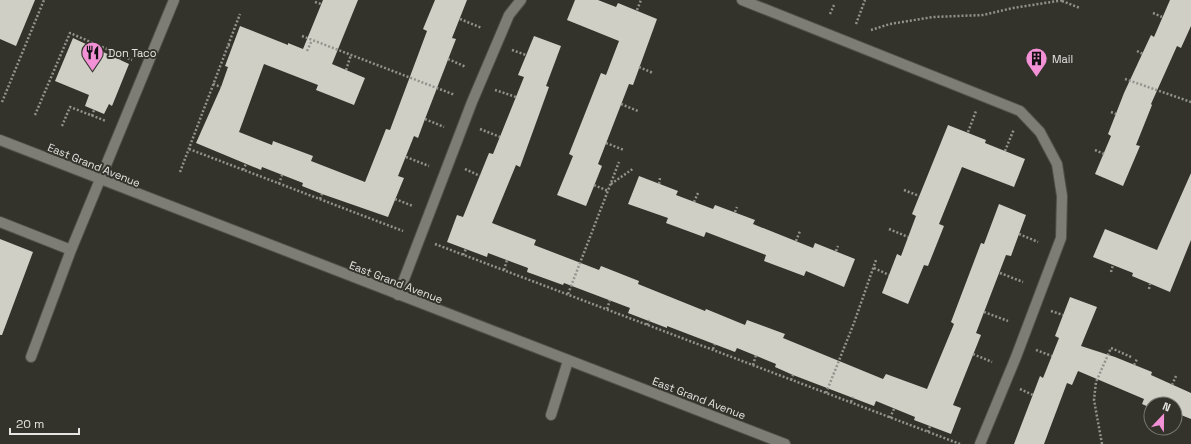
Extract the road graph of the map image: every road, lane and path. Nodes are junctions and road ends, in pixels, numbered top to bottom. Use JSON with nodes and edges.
{"nodes":[{"id":1,"x":44,"y":0,"type":"edge"},
{"id":2,"x":174,"y":0,"type":"edge"},
{"id":3,"x":521,"y":0,"type":"edge"},
{"id":4,"x":641,"y":0,"type":"edge"},
{"id":5,"x":742,"y":0,"type":"edge"},
{"id":6,"x":865,"y":0,"type":"edge"},
{"id":7,"x":1062,"y":0,"type":"edge"},
{"id":8,"x":315,"y":2,"type":"dead end"},
{"id":9,"x":321,"y":4,"type":"dead end"},
{"id":10,"x":834,"y":5,"type":"dead end"},
{"id":11,"x":1080,"y":8,"type":"dead end"},
{"id":12,"x":637,"y":10,"type":"dead end"},
{"id":13,"x":1153,"y":13,"type":"dead end"},
{"id":14,"x":240,"y":14,"type":"dead end"},
{"id":15,"x":830,"y":14,"type":"dead end"},
{"id":16,"x":1162,"y":17,"type":"dead end"},
{"id":17,"x":460,"y":19,"type":"dead end"},
{"id":18,"x":856,"y":24,"type":"dead end"},
{"id":19,"x":482,"y":28,"type":"dead end"},
{"id":20,"x":871,"y":30,"type":"dead end"},
{"id":21,"x":302,"y":36,"type":"dead end"},
{"id":22,"x":312,"y":40,"type":"junction"},
{"id":23,"x":228,"y":44,"type":"junction"},
{"id":24,"x":232,"y":46,"type":"dead end"},
{"id":25,"x":508,"y":48,"type":"dead end"},
{"id":26,"x":307,"y":51,"type":"dead end"},
{"id":27,"x":1137,"y":51,"type":"dead end"},
{"id":28,"x":1143,"y":54,"type":"dead end"},
{"id":29,"x":121,"y":55,"type":"junction"},
{"id":30,"x":351,"y":55,"type":"junction"},
{"id":31,"x":526,"y":55,"type":"dead end"},
{"id":32,"x":119,"y":59,"type":"dead end"},
{"id":33,"x":448,"y":59,"type":"dead end"},
{"id":34,"x":130,"y":67,"type":"dead end"},
{"id":35,"x":639,"y":67,"type":"dead end"},
{"id":36,"x":466,"y":68,"type":"dead end"},
{"id":37,"x":346,"y":70,"type":"dead end"},
{"id":38,"x":653,"y":73,"type":"dead end"},
{"id":39,"x":1125,"y":79,"type":"dead end"},
{"id":40,"x":213,"y":84,"type":"junction"},
{"id":41,"x":221,"y":87,"type":"dead end"},
{"id":42,"x":493,"y":89,"type":"dead end"},
{"id":43,"x":455,"y":95,"type":"dead end"},
{"id":44,"x":516,"y":98,"type":"dead end"},
{"id":45,"x":2,"y":102,"type":"dead end"},
{"id":46,"x":1191,"y":102,"type":"edge"},
{"id":47,"x":621,"y":104,"type":"dead end"},
{"id":48,"x":978,"y":105,"type":"dead end"},
{"id":49,"x":94,"y":110,"type":"dead end"},
{"id":50,"x":638,"y":111,"type":"dead end"},
{"id":51,"x":1111,"y":112,"type":"dead end"},
{"id":52,"x":1116,"y":114,"type":"dead end"},
{"id":53,"x":35,"y":115,"type":"dead end"},
{"id":54,"x":109,"y":115,"type":"dead end"},
{"id":55,"x":92,"y":116,"type":"junction"},
{"id":56,"x":425,"y":120,"type":"dead end"},
{"id":57,"x":1015,"y":125,"type":"dead end"},
{"id":58,"x":62,"y":126,"type":"dead end"},
{"id":59,"x":444,"y":126,"type":"dead end"},
{"id":60,"x":477,"y":128,"type":"dead end"},
{"id":61,"x":968,"y":132,"type":"dead end"},
{"id":62,"x":500,"y":137,"type":"dead end"},
{"id":63,"x":0,"y":140,"type":"edge"},
{"id":64,"x":606,"y":143,"type":"dead end"},
{"id":65,"x":189,"y":149,"type":"junction"},
{"id":66,"x":624,"y":150,"type":"dead end"},
{"id":67,"x":1095,"y":150,"type":"dead end"},
{"id":68,"x":1005,"y":151,"type":"dead end"},
{"id":69,"x":1104,"y":154,"type":"dead end"},
{"id":70,"x":406,"y":157,"type":"dead end"},
{"id":71,"x":619,"y":162,"type":"dead end"},
{"id":72,"x":246,"y":164,"type":"dead end"},
{"id":73,"x":429,"y":166,"type":"dead end"},
{"id":74,"x":462,"y":168,"type":"dead end"},
{"id":75,"x":634,"y":168,"type":"dead end"},
{"id":76,"x":243,"y":170,"type":"junction"},
{"id":77,"x":180,"y":172,"type":"dead end"},
{"id":78,"x":282,"y":175,"type":"dead end"},
{"id":79,"x":480,"y":176,"type":"dead end"},
{"id":80,"x":660,"y":178,"type":"dead end"},
{"id":81,"x":100,"y":180,"type":"junction"},
{"id":82,"x":279,"y":184,"type":"junction"},
{"id":83,"x":610,"y":184,"type":"junction"},
{"id":84,"x":658,"y":184,"type":"dead end"},
{"id":85,"x":594,"y":185,"type":"dead end"},
{"id":86,"x":904,"y":190,"type":"dead end"},
{"id":87,"x":608,"y":191,"type":"junction"},
{"id":88,"x":698,"y":193,"type":"dead end"},
{"id":89,"x":322,"y":194,"type":"dead end"},
{"id":90,"x":919,"y":196,"type":"dead end"},
{"id":91,"x":395,"y":198,"type":"dead end"},
{"id":92,"x":320,"y":199,"type":"junction"},
{"id":93,"x":694,"y":202,"type":"dead end"},
{"id":94,"x":413,"y":206,"type":"dead end"},
{"id":95,"x":737,"y":207,"type":"dead end"},
{"id":96,"x":735,"y":212,"type":"dead end"},
{"id":97,"x":0,"y":222,"type":"edge"},
{"id":98,"x":889,"y":229,"type":"dead end"},
{"id":99,"x":800,"y":231,"type":"dead end"},
{"id":100,"x":403,"y":232,"type":"dead end"},
{"id":101,"x":1019,"y":234,"type":"dead end"},
{"id":102,"x":908,"y":237,"type":"dead end"},
{"id":103,"x":796,"y":241,"type":"dead end"},
{"id":104,"x":1038,"y":242,"type":"dead end"},
{"id":105,"x":434,"y":243,"type":"dead end"},
{"id":106,"x":838,"y":246,"type":"dead end"},
{"id":107,"x":466,"y":249,"type":"dead end"},
{"id":108,"x":71,"y":250,"type":"junction"},
{"id":109,"x":836,"y":251,"type":"dead end"},
{"id":110,"x":463,"y":254,"type":"junction"},
{"id":111,"x":507,"y":260,"type":"dead end"},
{"id":112,"x":876,"y":260,"type":"dead end"},
{"id":113,"x":1113,"y":265,"type":"dead end"},
{"id":114,"x":874,"y":268,"type":"junction"},
{"id":115,"x":504,"y":270,"type":"junction"},
{"id":116,"x":1111,"y":272,"type":"dead end"},
{"id":117,"x":1000,"y":273,"type":"dead end"},
{"id":118,"x":889,"y":275,"type":"dead end"},
{"id":119,"x":1023,"y":282,"type":"dead end"},
{"id":120,"x":1150,"y":284,"type":"dead end"},
{"id":121,"x":1149,"y":289,"type":"dead end"},
{"id":122,"x":568,"y":294,"type":"junction"},
{"id":123,"x":398,"y":295,"type":"junction"},
{"id":124,"x":610,"y":300,"type":"dead end"},
{"id":125,"x":607,"y":309,"type":"junction"},
{"id":126,"x":1047,"y":309,"type":"dead end"},
{"id":127,"x":984,"y":312,"type":"dead end"},
{"id":128,"x":1063,"y":315,"type":"dead end"},
{"id":129,"x":649,"y":320,"type":"dead end"},
{"id":130,"x":1008,"y":321,"type":"dead end"},
{"id":131,"x":647,"y":325,"type":"junction"},
{"id":132,"x":715,"y":344,"type":"dead end"},
{"id":133,"x":1032,"y":348,"type":"dead end"},
{"id":134,"x":713,"y":350,"type":"junction"},
{"id":135,"x":973,"y":354,"type":"dead end"},
{"id":136,"x":756,"y":356,"type":"dead end"},
{"id":137,"x":1052,"y":356,"type":"dead end"},
{"id":138,"x":31,"y":357,"type":"dead end"},
{"id":139,"x":1130,"y":357,"type":"dead end"},
{"id":140,"x":1137,"y":359,"type":"dead end"},
{"id":141,"x":568,"y":361,"type":"junction"},
{"id":142,"x":992,"y":362,"type":"dead end"},
{"id":143,"x":753,"y":365,"type":"junction"},
{"id":144,"x":1134,"y":365,"type":"dead end"},
{"id":145,"x":793,"y":375,"type":"dead end"},
{"id":146,"x":1176,"y":376,"type":"dead end"},
{"id":147,"x":791,"y":380,"type":"junction"},
{"id":148,"x":1172,"y":385,"type":"dead end"},
{"id":149,"x":1017,"y":388,"type":"dead end"},
{"id":150,"x":826,"y":393,"type":"junction"},
{"id":151,"x":1033,"y":395,"type":"dead end"},
{"id":152,"x":853,"y":397,"type":"dead end"},
{"id":153,"x":851,"y":402,"type":"junction"},
{"id":154,"x":894,"y":409,"type":"dead end"},
{"id":155,"x":551,"y":415,"type":"dead end"},
{"id":156,"x":890,"y":418,"type":"junction"},
{"id":157,"x":930,"y":426,"type":"dead end"},
{"id":158,"x":928,"y":432,"type":"junction"},
{"id":159,"x":785,"y":444,"type":"edge"},
{"id":160,"x":960,"y":444,"type":"edge"},
{"id":161,"x":980,"y":444,"type":"edge"},
{"id":162,"x":1102,"y":444,"type":"edge"}],
"edges":[{"from":1,"to":45,"type":"path"},
{"from":2,"to":81,"type":"street"},
{"from":3,"to":123,"type":"street"},
{"from":4,"to":12,"type":"path"},
{"from":5,"to":161,"type":"street"},
{"from":6,"to":18,"type":"path"},
{"from":7,"to":11,"type":"path"},
{"from":7,"to":20,"type":"path"},
{"from":8,"to":9,"type":"path"},
{"from":10,"to":15,"type":"path"},
{"from":13,"to":16,"type":"path"},
{"from":14,"to":23,"type":"path"},
{"from":17,"to":19,"type":"path"},
{"from":21,"to":22,"type":"path"},
{"from":22,"to":26,"type":"path"},
{"from":22,"to":30,"type":"path"},
{"from":23,"to":24,"type":"path"},
{"from":23,"to":40,"type":"path"},
{"from":25,"to":31,"type":"path"},
{"from":27,"to":28,"type":"path"},
{"from":29,"to":32,"type":"path"},
{"from":29,"to":34,"type":"path"},
{"from":29,"to":53,"type":"path"},
{"from":30,"to":37,"type":"path"},
{"from":30,"to":43,"type":"path"},
{"from":33,"to":36,"type":"path"},
{"from":35,"to":38,"type":"path"},
{"from":39,"to":46,"type":"path"},
{"from":40,"to":41,"type":"path"},
{"from":40,"to":65,"type":"path"},
{"from":42,"to":44,"type":"path"},
{"from":47,"to":50,"type":"path"},
{"from":48,"to":61,"type":"path"},
{"from":49,"to":55,"type":"path"},
{"from":51,"to":52,"type":"path"},
{"from":54,"to":55,"type":"path"},
{"from":55,"to":58,"type":"path"},
{"from":56,"to":59,"type":"path"},
{"from":57,"to":68,"type":"path"},
{"from":60,"to":62,"type":"path"},
{"from":63,"to":81,"type":"street","name":"East Grand Avenue"},
{"from":64,"to":66,"type":"path"},
{"from":65,"to":76,"type":"path"},
{"from":65,"to":77,"type":"path"},
{"from":67,"to":69,"type":"path"},
{"from":70,"to":73,"type":"path"},
{"from":71,"to":83,"type":"path"},
{"from":72,"to":76,"type":"path"},
{"from":74,"to":79,"type":"path"},
{"from":75,"to":83,"type":"path"},
{"from":76,"to":82,"type":"path"},
{"from":78,"to":82,"type":"path"},
{"from":80,"to":84,"type":"path"},
{"from":81,"to":108,"type":"street"},
{"from":81,"to":123,"type":"street","name":"East Grand Avenue"},
{"from":82,"to":92,"type":"path"},
{"from":83,"to":87,"type":"path"},
{"from":85,"to":87,"type":"path"},
{"from":86,"to":90,"type":"path"},
{"from":87,"to":122,"type":"path"},
{"from":88,"to":93,"type":"path"},
{"from":89,"to":92,"type":"path"},
{"from":91,"to":94,"type":"path"},
{"from":92,"to":100,"type":"path"},
{"from":95,"to":96,"type":"path"},
{"from":97,"to":108,"type":"street"},
{"from":98,"to":102,"type":"path"},
{"from":99,"to":103,"type":"path"},
{"from":101,"to":104,"type":"path"},
{"from":105,"to":110,"type":"path"},
{"from":106,"to":109,"type":"path"},
{"from":107,"to":110,"type":"path"},
{"from":108,"to":138,"type":"street"},
{"from":110,"to":115,"type":"path"},
{"from":111,"to":115,"type":"path"},
{"from":112,"to":114,"type":"path"},
{"from":113,"to":116,"type":"path"},
{"from":114,"to":118,"type":"path"},
{"from":114,"to":150,"type":"path"},
{"from":115,"to":122,"type":"path"},
{"from":117,"to":119,"type":"path"},
{"from":120,"to":121,"type":"path"},
{"from":122,"to":125,"type":"path"},
{"from":123,"to":141,"type":"street","name":"East Grand Avenue"},
{"from":124,"to":125,"type":"path"},
{"from":125,"to":131,"type":"path"},
{"from":126,"to":128,"type":"path"},
{"from":127,"to":130,"type":"path"},
{"from":129,"to":131,"type":"path"},
{"from":131,"to":134,"type":"path"},
{"from":132,"to":134,"type":"path"},
{"from":133,"to":137,"type":"path"},
{"from":134,"to":143,"type":"path"},
{"from":135,"to":142,"type":"path"},
{"from":136,"to":143,"type":"path"},
{"from":139,"to":162,"type":"path"},
{"from":140,"to":144,"type":"path"},
{"from":141,"to":155,"type":"street"},
{"from":141,"to":159,"type":"street","name":"East Grand Avenue"},
{"from":143,"to":147,"type":"path"},
{"from":145,"to":147,"type":"path"},
{"from":146,"to":148,"type":"path"},
{"from":147,"to":150,"type":"path"},
{"from":149,"to":151,"type":"path"},
{"from":150,"to":153,"type":"path"},
{"from":152,"to":153,"type":"path"},
{"from":153,"to":156,"type":"path"},
{"from":154,"to":156,"type":"path"},
{"from":156,"to":158,"type":"path"},
{"from":157,"to":158,"type":"path"},
{"from":158,"to":160,"type":"path"}]}
